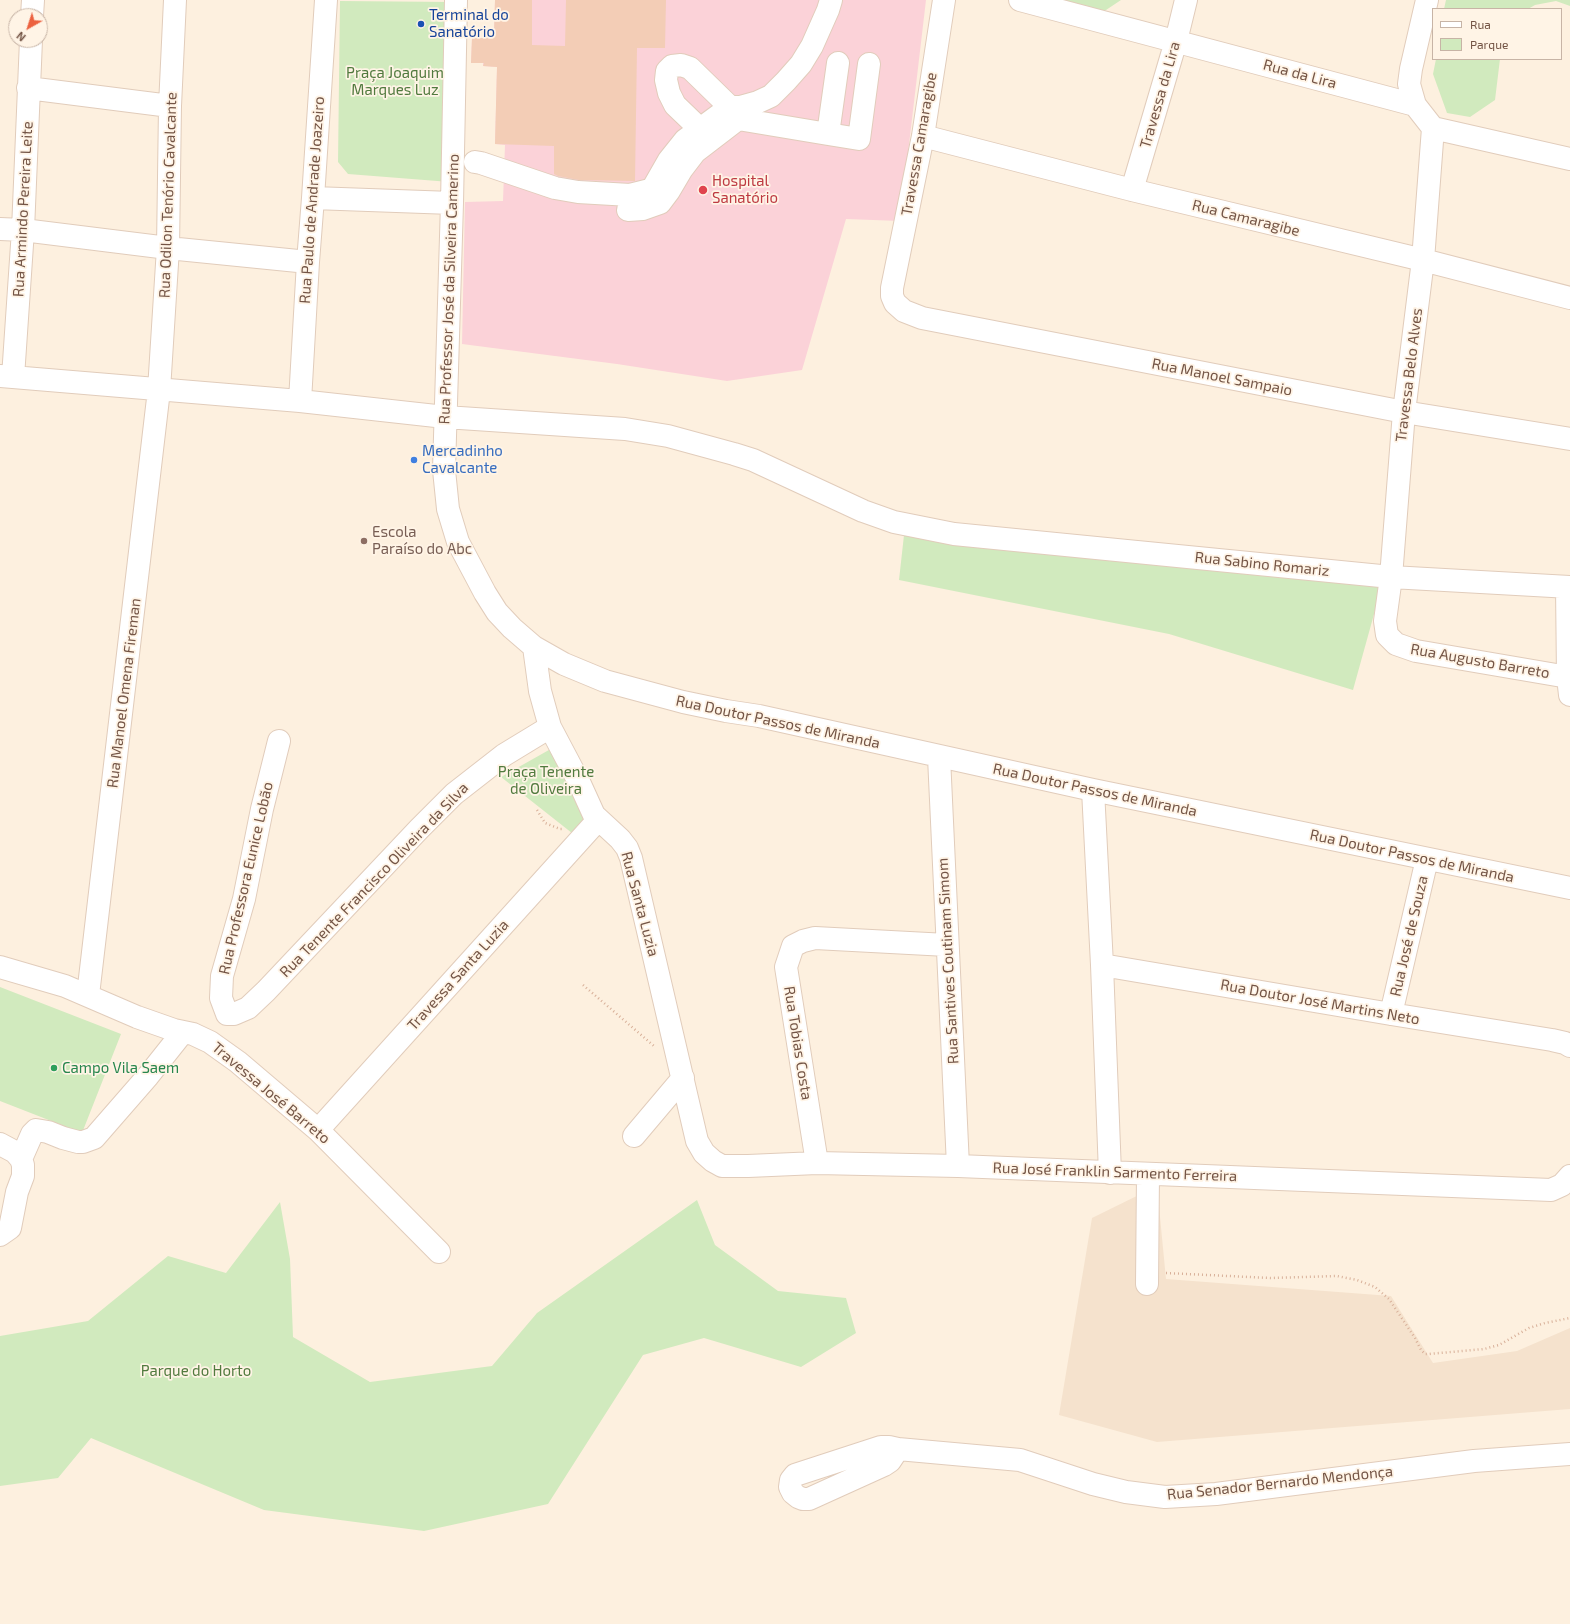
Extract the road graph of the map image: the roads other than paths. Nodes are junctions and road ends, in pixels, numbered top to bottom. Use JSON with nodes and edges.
{"nodes":[{"id":1,"x":175,"y":0,"type":"edge"},
{"id":2,"x":326,"y":0,"type":"edge"},
{"id":3,"x":456,"y":0,"type":"edge"},
{"id":4,"x":831,"y":0,"type":"edge"},
{"id":5,"x":944,"y":0,"type":"edge"},
{"id":6,"x":1020,"y":0,"type":"edge"},
{"id":7,"x":1186,"y":0,"type":"edge"},
{"id":8,"x":1427,"y":0,"type":"edge"},
{"id":9,"x":1176,"y":41,"type":"junction"},
{"id":10,"x":30,"y":48,"type":"edge"},
{"id":11,"x":838,"y":63,"type":"dead end"},
{"id":12,"x":869,"y":64,"type":"dead end"},
{"id":13,"x":28,"y":88,"type":"junction"},
{"id":14,"x":1415,"y":105,"type":"junction"},
{"id":15,"x":170,"y":106,"type":"junction"},
{"id":16,"x":736,"y":111,"type":"junction"},
{"id":17,"x":1433,"y":128,"type":"junction"},
{"id":18,"x":700,"y":129,"type":"junction"},
{"id":19,"x":828,"y":134,"type":"junction"},
{"id":20,"x":923,"y":136,"type":"junction"},
{"id":21,"x":453,"y":143,"type":"junction"},
{"id":22,"x":1570,"y":159,"type":"edge"},
{"id":23,"x":475,"y":162,"type":"junction"},
{"id":24,"x":1132,"y":190,"type":"junction"},
{"id":25,"x":313,"y":198,"type":"junction"},
{"id":26,"x":452,"y":203,"type":"junction"},
{"id":27,"x":0,"y":230,"type":"edge"},
{"id":28,"x":23,"y":230,"type":"junction"},
{"id":29,"x":168,"y":248,"type":"junction"},
{"id":30,"x":1423,"y":260,"type":"junction"},
{"id":31,"x":308,"y":262,"type":"junction"},
{"id":32,"x":892,"y":288,"type":"joint"},
{"id":33,"x":1570,"y":298,"type":"edge"},
{"id":34,"x":7,"y":377,"type":"edge"},
{"id":35,"x":159,"y":390,"type":"junction"},
{"id":36,"x":300,"y":401,"type":"junction"},
{"id":37,"x":1404,"y":412,"type":"junction"},
{"id":38,"x":445,"y":417,"type":"junction"},
{"id":39,"x":1570,"y":439,"type":"edge"},
{"id":40,"x":1391,"y":577,"type":"junction"},
{"id":41,"x":1568,"y":587,"type":"edge"},
{"id":42,"x":1385,"y":621,"type":"joint"},
{"id":43,"x":534,"y":647,"type":"junction"},
{"id":44,"x":621,"y":686,"type":"joint"},
{"id":45,"x":1569,"y":686,"type":"edge"},
{"id":46,"x":550,"y":727,"type":"junction"},
{"id":47,"x":279,"y":741,"type":"dead end"},
{"id":48,"x":939,"y":757,"type":"junction"},
{"id":49,"x":1093,"y":790,"type":"junction"},
{"id":50,"x":594,"y":824,"type":"junction"},
{"id":51,"x":1427,"y":859,"type":"junction"},
{"id":52,"x":1570,"y":888,"type":"edge"},
{"id":53,"x":947,"y":945,"type":"junction"},
{"id":54,"x":1102,"y":965,"type":"junction"},
{"id":55,"x":0,"y":967,"type":"edge"},
{"id":56,"x":88,"y":995,"type":"junction"},
{"id":57,"x":227,"y":1014,"type":"junction"},
{"id":58,"x":1391,"y":1014,"type":"junction"},
{"id":59,"x":183,"y":1032,"type":"junction"},
{"id":60,"x":210,"y":1042,"type":"junction"},
{"id":61,"x":1570,"y":1046,"type":"edge"},
{"id":62,"x":683,"y":1078,"type":"junction"},
{"id":63,"x":318,"y":1130,"type":"junction"},
{"id":64,"x":696,"y":1133,"type":"joint"},
{"id":65,"x":634,"y":1136,"type":"dead end"},
{"id":66,"x":0,"y":1144,"type":"edge"},
{"id":67,"x":21,"y":1159,"type":"junction"},
{"id":68,"x":817,"y":1163,"type":"junction"},
{"id":69,"x":958,"y":1166,"type":"junction"},
{"id":70,"x":1110,"y":1173,"type":"junction"},
{"id":71,"x":1148,"y":1174,"type":"junction"},
{"id":72,"x":1570,"y":1176,"type":"edge"},
{"id":73,"x":5,"y":1228,"type":"edge"},
{"id":74,"x":439,"y":1252,"type":"dead end"},
{"id":75,"x":1147,"y":1278,"type":"road end"},
{"id":76,"x":898,"y":1449,"type":"dead end"},
{"id":77,"x":1570,"y":1454,"type":"edge"}],
"edges":[{"from":1,"to":15,"type":"street","name":"Rua Odilon Tenório Cavalcante"},
{"from":2,"to":25,"type":"street","name":"Rua Paulo de Andrade Joazeiro"},
{"from":3,"to":21,"type":"street","name":"Rua Professor José da Silveira Camerino"},
{"from":4,"to":16,"type":"street"},
{"from":5,"to":20,"type":"street","name":"Travessa Camaragibe"},
{"from":6,"to":9,"type":"street","name":"Rua da Lira"},
{"from":7,"to":9,"type":"street","name":"Travessa da Lira"},
{"from":8,"to":14,"type":"street"},
{"from":9,"to":14,"type":"street","name":"Rua da Lira"},
{"from":9,"to":24,"type":"street","name":"Travessa da Lira"},
{"from":10,"to":13,"type":"street","name":"Rua Armindo Pereira Leite"},
{"from":11,"to":19,"type":"street"},
{"from":12,"to":19,"type":"street"},
{"from":13,"to":15,"type":"street"},
{"from":13,"to":28,"type":"street","name":"Rua Armindo Pereira Leite"},
{"from":14,"to":17,"type":"street"},
{"from":15,"to":29,"type":"street","name":"Rua Odilon Tenório Cavalcante"},
{"from":16,"to":18,"type":"street"},
{"from":16,"to":18,"type":"street"},
{"from":16,"to":19,"type":"street"},
{"from":16,"to":23,"type":"street"},
{"from":17,"to":22,"type":"street"},
{"from":17,"to":30,"type":"street","name":"Travessa Belo Alves"},
{"from":18,"to":23,"type":"street"},
{"from":20,"to":24,"type":"street","name":"Rua Camaragibe"},
{"from":20,"to":32,"type":"street","name":"Travessa Camaragibe"},
{"from":21,"to":23,"type":"street"},
{"from":21,"to":26,"type":"street","name":"Rua Professor José da Silveira Camerino"},
{"from":24,"to":30,"type":"street","name":"Rua Camaragibe"},
{"from":25,"to":26,"type":"street"},
{"from":25,"to":31,"type":"street","name":"Rua Paulo de Andrade Joazeiro"},
{"from":26,"to":38,"type":"street","name":"Rua Professor José da Silveira Camerino"},
{"from":27,"to":28,"type":"street"},
{"from":28,"to":29,"type":"street"},
{"from":28,"to":34,"type":"street","name":"Rua Armindo Pereira Leite"},
{"from":29,"to":31,"type":"street"},
{"from":29,"to":35,"type":"street","name":"Rua Odilon Tenório Cavalcante"},
{"from":30,"to":33,"type":"street","name":"Rua Camaragibe"},
{"from":30,"to":37,"type":"street","name":"Travessa Belo Alves"},
{"from":31,"to":36,"type":"street","name":"Rua Paulo de Andrade Joazeiro"},
{"from":32,"to":37,"type":"street","name":"Rua Manoel Sampaio"},
{"from":34,"to":35,"type":"street","name":"Rua Sabino Romariz"},
{"from":35,"to":36,"type":"street","name":"Rua Sabino Romariz"},
{"from":35,"to":56,"type":"street","name":"Rua Manoel Omena Fireman"},
{"from":36,"to":38,"type":"street","name":"Rua Sabino Romariz"},
{"from":37,"to":39,"type":"street","name":"Rua Manoel Sampaio"},
{"from":37,"to":40,"type":"street","name":"Travessa Belo Alves"},
{"from":38,"to":40,"type":"street","name":"Rua Sabino Romariz"},
{"from":38,"to":43,"type":"street","name":"Rua Professor José da Silveira Camerino"},
{"from":40,"to":41,"type":"street","name":"Rua Sabino Romariz"},
{"from":40,"to":42,"type":"street","name":"Travessa Belo Alves"},
{"from":41,"to":45,"type":"street"},
{"from":42,"to":45,"type":"street","name":"Rua Augusto Barreto"},
{"from":43,"to":44,"type":"street","name":"Rua Professor José da Silveira Camerino"},
{"from":43,"to":46,"type":"street","name":"Rua Santa Luzia"},
{"from":44,"to":48,"type":"street","name":"Rua Doutor Passos de Miranda"},
{"from":46,"to":50,"type":"street","name":"Rua Santa Luzia"},
{"from":46,"to":57,"type":"street","name":"Rua Tenente Francisco Oliveira da Silva"},
{"from":47,"to":57,"type":"street","name":"Rua Professora Eunice Lobão"},
{"from":48,"to":49,"type":"street","name":"Rua Doutor Passos de Miranda"},
{"from":48,"to":53,"type":"street","name":"Rua Santives Coutinam Simom"},
{"from":49,"to":51,"type":"street","name":"Rua Doutor Passos de Miranda"},
{"from":49,"to":54,"type":"street"},
{"from":50,"to":62,"type":"street","name":"Rua Santa Luzia"},
{"from":50,"to":63,"type":"street","name":"Travessa Santa Luzia"},
{"from":51,"to":52,"type":"street","name":"Rua Doutor Passos de Miranda"},
{"from":51,"to":58,"type":"street","name":"Rua José de Souza"},
{"from":53,"to":68,"type":"street","name":"Rua Tobias Costa"},
{"from":53,"to":69,"type":"street","name":"Rua Santives Coutinam Simom"},
{"from":54,"to":58,"type":"street","name":"Rua Doutor José Martins Neto"},
{"from":54,"to":70,"type":"street"},
{"from":55,"to":56,"type":"street","name":"Travessa José Barreto"},
{"from":56,"to":59,"type":"street","name":"Travessa José Barreto"},
{"from":57,"to":60,"type":"street"},
{"from":58,"to":61,"type":"street","name":"Rua Doutor José Martins Neto"},
{"from":59,"to":60,"type":"street","name":"Travessa José Barreto"},
{"from":59,"to":67,"type":"street"},
{"from":60,"to":63,"type":"street","name":"Travessa José Barreto"},
{"from":62,"to":64,"type":"street","name":"Rua Santa Luzia"},
{"from":62,"to":65,"type":"street"},
{"from":63,"to":74,"type":"street","name":"Travessa José Barreto"},
{"from":64,"to":68,"type":"street","name":"Rua José Franklin Sarmento Ferreira"},
{"from":66,"to":67,"type":"street"},
{"from":67,"to":73,"type":"street"},
{"from":68,"to":69,"type":"street","name":"Rua José Franklin Sarmento Ferreira"},
{"from":69,"to":70,"type":"street","name":"Rua José Franklin Sarmento Ferreira"},
{"from":70,"to":71,"type":"street","name":"Rua José Franklin Sarmento Ferreira"},
{"from":71,"to":72,"type":"street","name":"Rua José Franklin Sarmento Ferreira"},
{"from":71,"to":75,"type":"street"},
{"from":76,"to":77,"type":"street","name":"Rua Senador Bernardo Mendonça"}]}
